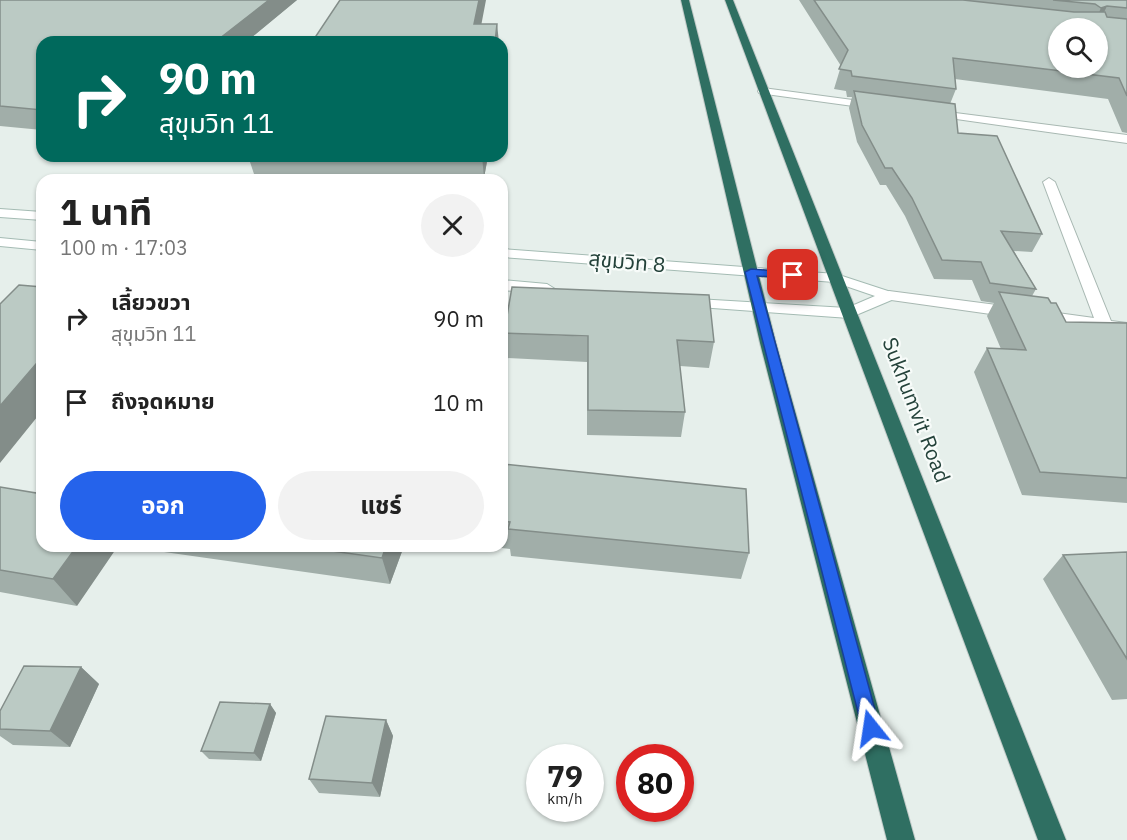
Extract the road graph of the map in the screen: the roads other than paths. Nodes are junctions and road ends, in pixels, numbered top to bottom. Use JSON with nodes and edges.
{"nodes":[{"id":1,"x":684,"y":0,"type":"edge"},
{"id":2,"x":729,"y":0,"type":"edge"},
{"id":3,"x":763,"y":91,"type":"junction"},
{"id":4,"x":882,"y":106,"type":"edge"},
{"id":5,"x":917,"y":111,"type":"edge"},
{"id":6,"x":1127,"y":139,"type":"edge"},
{"id":7,"x":1049,"y":182,"type":"dead end"},
{"id":8,"x":0,"y":213,"type":"edge"},
{"id":9,"x":36,"y":216,"type":"edge"},
{"id":10,"x":0,"y":242,"type":"edge"},
{"id":11,"x":36,"y":245,"type":"edge"},
{"id":12,"x":508,"y":253,"type":"edge"},
{"id":13,"x":751,"y":272,"type":"junction"},
{"id":14,"x":836,"y":278,"type":"junction"},
{"id":15,"x":508,"y":286,"type":"edge"},
{"id":16,"x":561,"y":290,"type":"edge"},
{"id":17,"x":890,"y":296,"type":"junction"},
{"id":18,"x":666,"y":299,"type":"edge"},
{"id":19,"x":759,"y":308,"type":"junction"},
{"id":20,"x":849,"y":313,"type":"junction"},
{"id":21,"x":1105,"y":325,"type":"junction"},
{"id":22,"x":1127,"y":328,"type":"edge"},
{"id":23,"x":901,"y":840,"type":"edge"},
{"id":24,"x":1052,"y":840,"type":"edge"}],
"edges":[{"from":1,"to":13,"type":"highway"},
{"from":2,"to":3,"type":"highway","name":"Sukhumvit Road"},
{"from":3,"to":4,"type":"street"},
{"from":3,"to":14,"type":"highway","name":"Sukhumvit Road"},
{"from":5,"to":6,"type":"street"},
{"from":7,"to":21,"type":"street"},
{"from":8,"to":9,"type":"street"},
{"from":10,"to":11,"type":"street"},
{"from":12,"to":13,"type":"street","name":"สุขุมวิท 8"},
{"from":13,"to":14,"type":"street","name":"สุขุมวิท 8"},
{"from":13,"to":19,"type":"highway"},
{"from":14,"to":17,"type":"street","name":"สุขุมวิท 8"},
{"from":14,"to":20,"type":"highway","name":"Sukhumvit Road"},
{"from":15,"to":16,"type":"street"},
{"from":17,"to":20,"type":"street"},
{"from":17,"to":21,"type":"street","name":"สุขุมวิท 8"},
{"from":18,"to":19,"type":"street","name":"สุขุมวิท 8"},
{"from":19,"to":20,"type":"street","name":"สุขุมวิท 8"},
{"from":19,"to":23,"type":"highway"},
{"from":20,"to":24,"type":"highway","name":"Sukhumvit Road"},
{"from":21,"to":22,"type":"street","name":"สุขุมวิท 8"}]}
